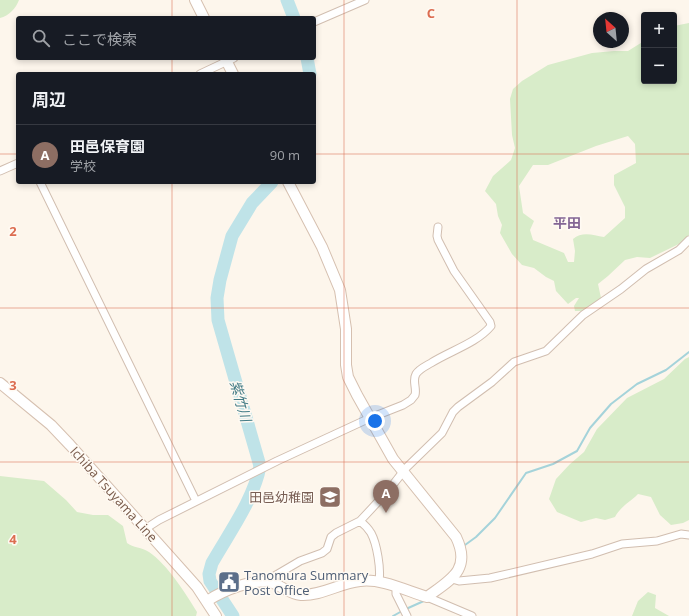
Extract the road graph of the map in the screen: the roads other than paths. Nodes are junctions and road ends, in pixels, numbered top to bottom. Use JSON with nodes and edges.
{"nodes":[{"id":1,"x":195,"y":0,"type":"edge"},
{"id":2,"x":365,"y":0,"type":"edge"},
{"id":3,"x":203,"y":16,"type":"edge"},
{"id":4,"x":316,"y":21,"type":"edge"},
{"id":5,"x":226,"y":60,"type":"edge"},
{"id":6,"x":228,"y":60,"type":"edge"},
{"id":7,"x":204,"y":72,"type":"edge"},
{"id":8,"x":232,"y":72,"type":"edge"},
{"id":9,"x":16,"y":164,"type":"edge"},
{"id":10,"x":0,"y":171,"type":"edge"},
{"id":11,"x":41,"y":184,"type":"edge"},
{"id":12,"x":289,"y":184,"type":"edge"},
{"id":13,"x":438,"y":227,"type":"dead end"},
{"id":14,"x":689,"y":240,"type":"edge"},
{"id":15,"x":0,"y":383,"type":"edge"},
{"id":16,"x":370,"y":418,"type":"junction"},
{"id":17,"x":403,"y":471,"type":"junction"},
{"id":18,"x":196,"y":501,"type":"junction"},
{"id":19,"x":360,"y":521,"type":"junction"},
{"id":20,"x":145,"y":529,"type":"junction"},
{"id":21,"x":689,"y":535,"type":"edge"},
{"id":22,"x":452,"y":579,"type":"junction"},
{"id":23,"x":266,"y":581,"type":"junction"},
{"id":24,"x":379,"y":581,"type":"junction"},
{"id":25,"x":396,"y":587,"type":"junction"},
{"id":26,"x":427,"y":597,"type":"junction"},
{"id":27,"x":211,"y":598,"type":"junction"},
{"id":28,"x":216,"y":616,"type":"edge"},
{"id":29,"x":407,"y":616,"type":"edge"},
{"id":30,"x":472,"y":616,"type":"edge"}],
"edges":[{"from":1,"to":3,"type":"main road"},
{"from":2,"to":4,"type":"street"},
{"from":5,"to":7,"type":"street"},
{"from":6,"to":8,"type":"main road"},
{"from":9,"to":10,"type":"street"},
{"from":11,"to":18,"type":"street"},
{"from":12,"to":16,"type":"main road"},
{"from":13,"to":16,"type":"street"},
{"from":14,"to":17,"type":"street"},
{"from":15,"to":20,"type":"main road","name":"Ichiba Tsuyama Line"},
{"from":16,"to":17,"type":"main road"},
{"from":16,"to":18,"type":"street"},
{"from":17,"to":19,"type":"street"},
{"from":17,"to":22,"type":"main road"},
{"from":18,"to":20,"type":"street"},
{"from":19,"to":23,"type":"street"},
{"from":19,"to":24,"type":"street"},
{"from":20,"to":27,"type":"main road","name":"Ichiba Tsuyama Line"},
{"from":21,"to":22,"type":"street"},
{"from":22,"to":26,"type":"main road"},
{"from":23,"to":24,"type":"main road"},
{"from":23,"to":27,"type":"main road"},
{"from":24,"to":25,"type":"main road"},
{"from":25,"to":26,"type":"main road"},
{"from":25,"to":29,"type":"street"},
{"from":26,"to":30,"type":"street"},
{"from":27,"to":28,"type":"main road","name":"Ichiba Tsuyama Line"}]}
